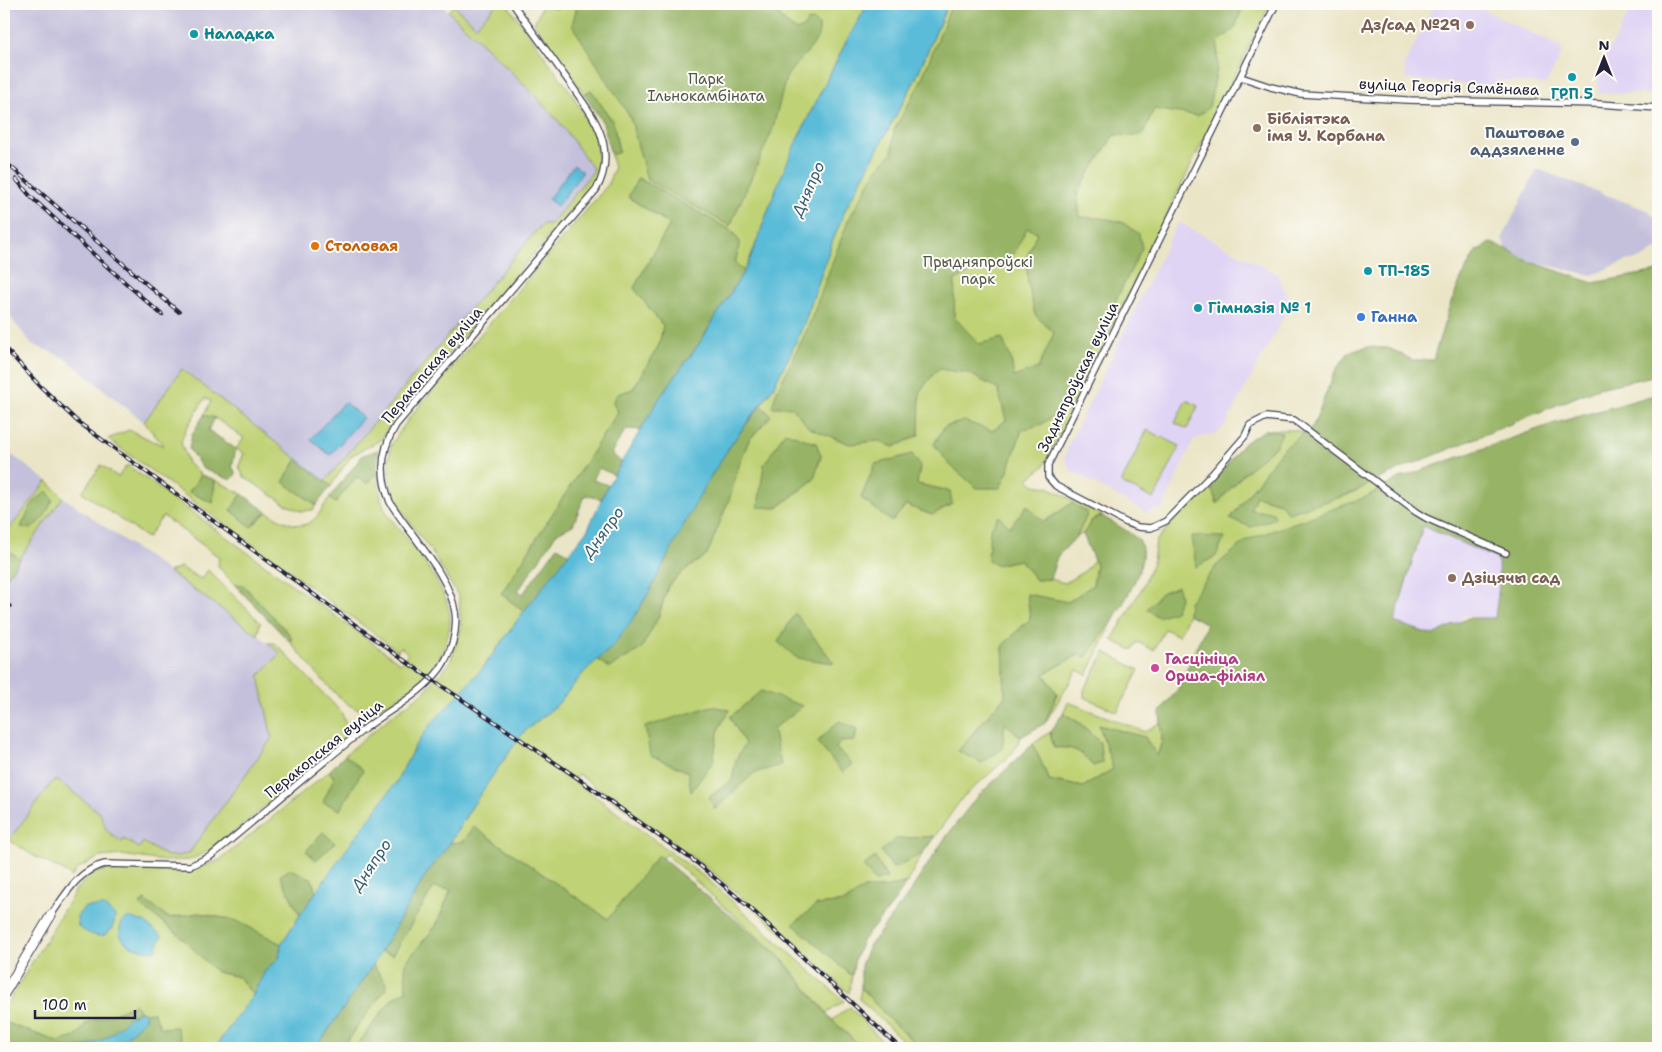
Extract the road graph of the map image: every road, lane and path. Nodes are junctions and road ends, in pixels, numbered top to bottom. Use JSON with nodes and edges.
{"nodes":[{"id":1,"x":513,"y":4,"type":"edge"},
{"id":2,"x":1276,"y":4,"type":"edge"},
{"id":3,"x":1241,"y":77,"type":"junction"},
{"id":4,"x":1658,"y":108,"type":"edge"},
{"id":5,"x":1506,"y":553,"type":"dead end"},
{"id":6,"x":51,"y":915,"type":"joint"},
{"id":7,"x":4,"y":994,"type":"edge"}],
"edges":[{"from":1,"to":6,"type":"street","name":"Перакопская вуліца"},
{"from":2,"to":3,"type":"street","name":"Задняпроўская вуліца"},
{"from":3,"to":4,"type":"street","name":"вуліца Георгія Сямёнава"},
{"from":3,"to":5,"type":"street","name":"Задняпроўская вуліца"},
{"from":6,"to":7,"type":"street"}]}
